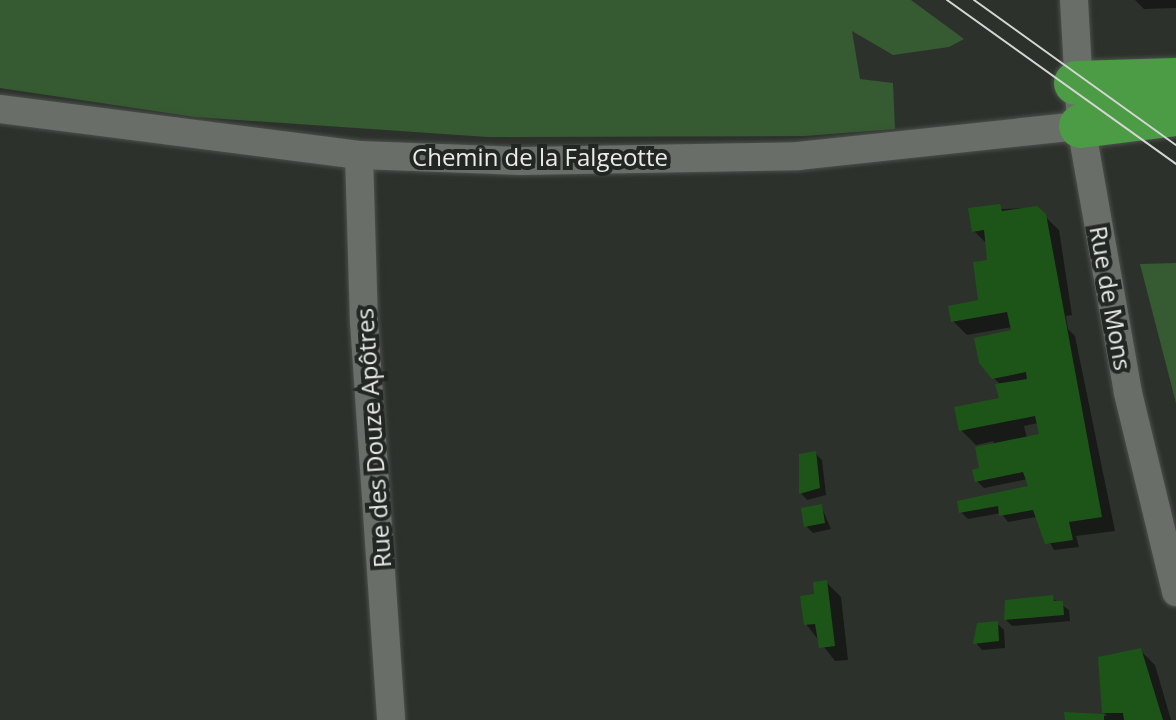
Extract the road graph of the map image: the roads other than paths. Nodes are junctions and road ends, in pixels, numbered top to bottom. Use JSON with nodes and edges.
{"nodes":[{"id":1,"x":1074,"y":0,"type":"edge"},
{"id":2,"x":1176,"y":80,"type":"edge"},
{"id":3,"x":1076,"y":83,"type":"junction"},
{"id":4,"x":0,"y":109,"type":"edge"},
{"id":5,"x":1176,"y":114,"type":"edge"},
{"id":6,"x":1081,"y":126,"type":"junction"},
{"id":7,"x":359,"y":155,"type":"junction"},
{"id":8,"x":1176,"y":592,"type":"edge"},
{"id":9,"x":391,"y":720,"type":"edge"}],
"edges":[{"from":1,"to":3,"type":"street","name":"Rue de Mons"},
{"from":2,"to":3,"type":"highway"},
{"from":3,"to":6,"type":"street","name":"Rue de Mons"},
{"from":4,"to":7,"type":"street","name":"Chemin de la Falgeotte"},
{"from":5,"to":6,"type":"highway"},
{"from":6,"to":7,"type":"street","name":"Chemin de la Falgeotte"},
{"from":6,"to":8,"type":"street","name":"Rue de Mons"},
{"from":7,"to":9,"type":"street","name":"Rue des Douze Apôtres"}]}
